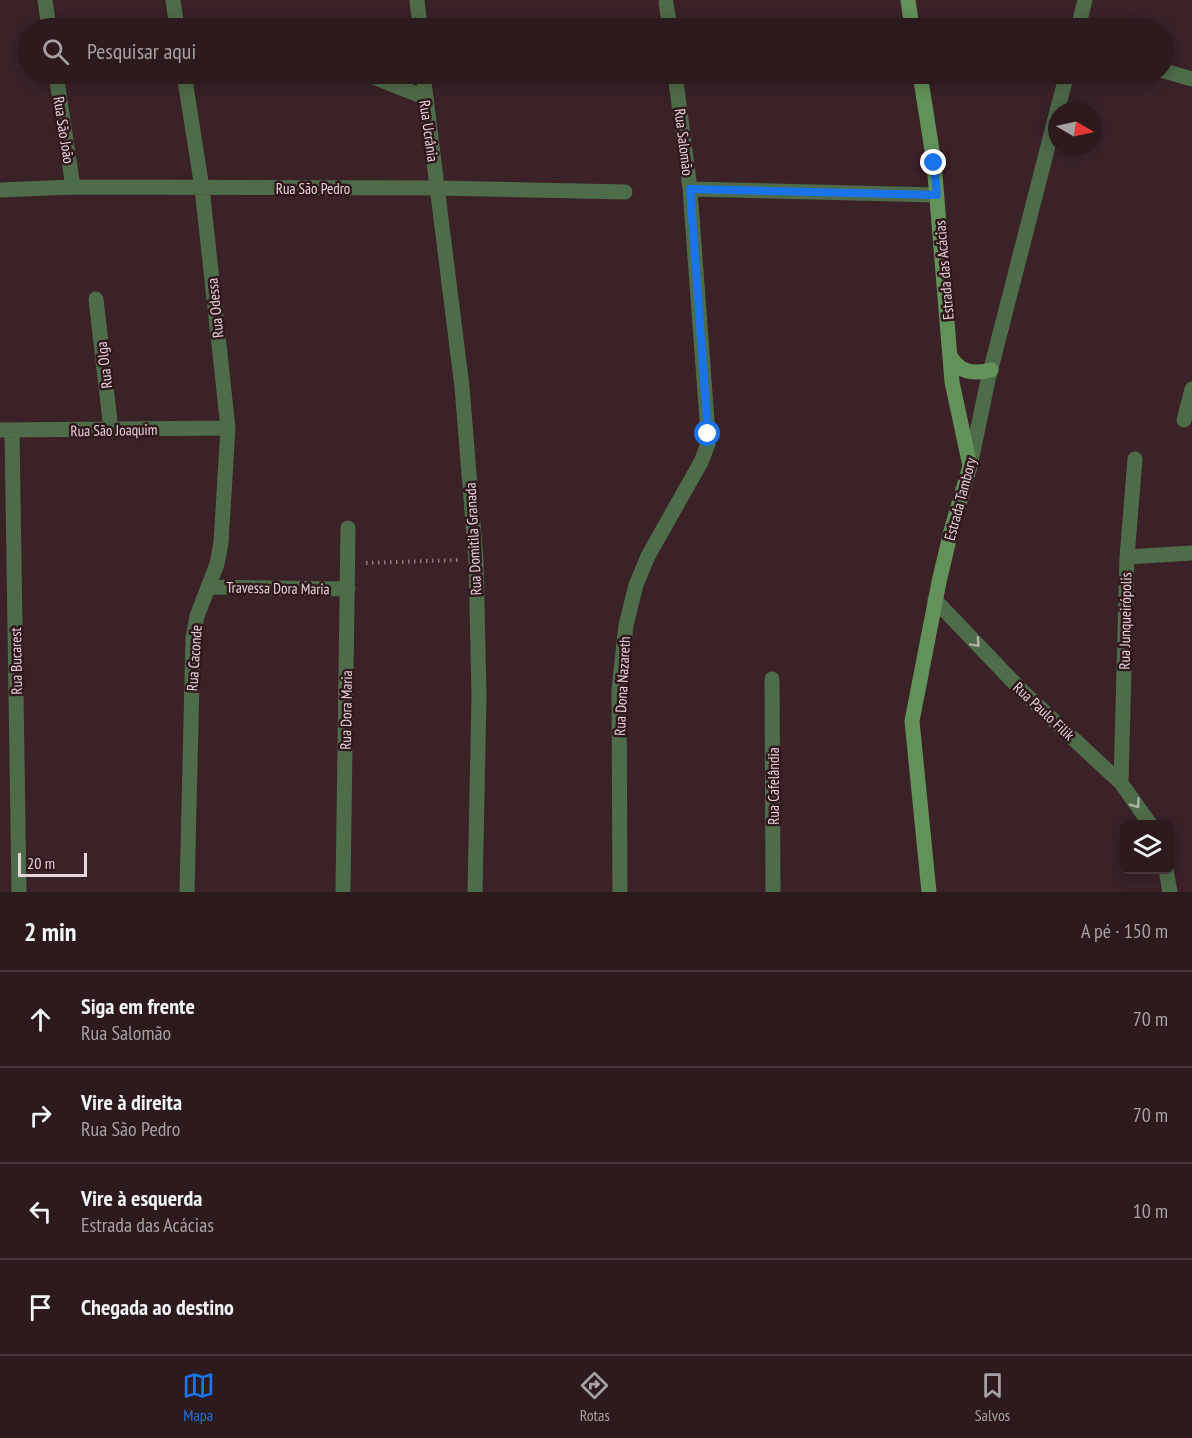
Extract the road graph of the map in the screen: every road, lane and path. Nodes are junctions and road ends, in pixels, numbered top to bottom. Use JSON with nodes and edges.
{"nodes":[{"id":1,"x":45,"y":0,"type":"edge"},
{"id":2,"x":172,"y":0,"type":"edge"},
{"id":3,"x":417,"y":0,"type":"edge"},
{"id":4,"x":908,"y":0,"type":"edge"},
{"id":5,"x":1085,"y":0,"type":"edge"},
{"id":6,"x":666,"y":3,"type":"dead end"},
{"id":7,"x":48,"y":18,"type":"edge"},
{"id":8,"x":175,"y":18,"type":"edge"},
{"id":9,"x":419,"y":18,"type":"edge"},
{"id":10,"x":668,"y":18,"type":"edge"},
{"id":11,"x":911,"y":18,"type":"edge"},
{"id":12,"x":1080,"y":18,"type":"edge"},
{"id":13,"x":1174,"y":74,"type":"edge"},
{"id":14,"x":1192,"y":79,"type":"edge"},
{"id":15,"x":58,"y":84,"type":"edge"},
{"id":16,"x":186,"y":84,"type":"edge"},
{"id":17,"x":391,"y":84,"type":"edge"},
{"id":18,"x":423,"y":84,"type":"edge"},
{"id":19,"x":676,"y":84,"type":"edge"},
{"id":20,"x":922,"y":84,"type":"edge"},
{"id":21,"x":1064,"y":84,"type":"edge"},
{"id":22,"x":424,"y":97,"type":"junction"},
{"id":23,"x":1059,"y":102,"type":"edge"},
{"id":24,"x":1048,"y":146,"type":"edge"},
{"id":25,"x":73,"y":187,"type":"junction"},
{"id":26,"x":202,"y":188,"type":"junction"},
{"id":27,"x":437,"y":188,"type":"junction"},
{"id":28,"x":690,"y":189,"type":"junction"},
{"id":29,"x":0,"y":190,"type":"edge"},
{"id":30,"x":625,"y":192,"type":"dead end"},
{"id":31,"x":937,"y":195,"type":"junction"},
{"id":32,"x":96,"y":299,"type":"dead end"},
{"id":33,"x":951,"y":357,"type":"junction"},
{"id":34,"x":991,"y":370,"type":"junction"},
{"id":35,"x":1192,"y":389,"type":"edge"},
{"id":36,"x":1184,"y":420,"type":"dead end"},
{"id":37,"x":228,"y":428,"type":"junction"},
{"id":38,"x":6,"y":430,"type":"edge"},
{"id":39,"x":111,"y":430,"type":"junction"},
{"id":40,"x":1135,"y":459,"type":"dead end"},
{"id":41,"x":701,"y":462,"type":"joint"},
{"id":42,"x":970,"y":466,"type":"junction"},
{"id":43,"x":348,"y":528,"type":"dead end"},
{"id":44,"x":1192,"y":553,"type":"edge"},
{"id":45,"x":1127,"y":556,"type":"junction"},
{"id":46,"x":476,"y":560,"type":"junction"},
{"id":47,"x":347,"y":563,"type":"junction"},
{"id":48,"x":208,"y":587,"type":"junction"},
{"id":49,"x":348,"y":589,"type":"junction"},
{"id":50,"x":935,"y":600,"type":"junction"},
{"id":51,"x":772,"y":680,"type":"dead end"},
{"id":52,"x":1121,"y":783,"type":"junction"},
{"id":53,"x":1147,"y":820,"type":"edge"},
{"id":54,"x":1167,"y":874,"type":"edge"},
{"id":55,"x":19,"y":892,"type":"edge"},
{"id":56,"x":187,"y":892,"type":"edge"},
{"id":57,"x":343,"y":892,"type":"edge"},
{"id":58,"x":475,"y":892,"type":"edge"},
{"id":59,"x":620,"y":892,"type":"edge"},
{"id":60,"x":773,"y":892,"type":"edge"},
{"id":61,"x":929,"y":892,"type":"edge"},
{"id":62,"x":1170,"y":892,"type":"edge"}],
"edges":[{"from":1,"to":7,"type":"street"},
{"from":2,"to":8,"type":"street"},
{"from":3,"to":9,"type":"street"},
{"from":4,"to":11,"type":"main road"},
{"from":5,"to":12,"type":"street"},
{"from":6,"to":10,"type":"street"},
{"from":13,"to":14,"type":"street"},
{"from":15,"to":25,"type":"street","name":"Rua São João"},
{"from":16,"to":26,"type":"street","name":"Rua Odessa"},
{"from":17,"to":22,"type":"street"},
{"from":18,"to":22,"type":"street","name":"Rua Ucrânia"},
{"from":19,"to":28,"type":"street","name":"Rua Salomão"},
{"from":20,"to":31,"type":"main road","name":"Estrada das Acácias"},
{"from":21,"to":23,"type":"street","name":"Estrada Tambory"},
{"from":22,"to":27,"type":"street","name":"Rua Ucrânia"},
{"from":24,"to":34,"type":"street","name":"Estrada Tambory"},
{"from":25,"to":26,"type":"street","name":"Rua São Pedro"},
{"from":25,"to":29,"type":"street","name":"Rua São Pedro"},
{"from":26,"to":27,"type":"street","name":"Rua São Pedro"},
{"from":26,"to":37,"type":"street","name":"Rua Odessa"},
{"from":27,"to":30,"type":"street","name":"Rua São Pedro"},
{"from":27,"to":46,"type":"street","name":"Rua Domitila Granada"},
{"from":28,"to":31,"type":"street"},
{"from":28,"to":41,"type":"street","name":"Rua Salomão"},
{"from":31,"to":33,"type":"main road","name":"Estrada das Acácias"},
{"from":32,"to":39,"type":"street","name":"Rua Olga"},
{"from":33,"to":34,"type":"main road"},
{"from":33,"to":42,"type":"main road","name":"Estrada das Acácias"},
{"from":34,"to":42,"type":"street","name":"Estrada Tambory"},
{"from":35,"to":36,"type":"street"},
{"from":37,"to":39,"type":"street","name":"Rua São Joaquim"},
{"from":37,"to":48,"type":"street","name":"Rua Caconde"},
{"from":38,"to":39,"type":"street","name":"Rua São Joaquim"},
{"from":38,"to":55,"type":"street","name":"Rua Bucarest"},
{"from":40,"to":45,"type":"street","name":"Rua Junqueirópolis"},
{"from":41,"to":59,"type":"street","name":"Rua Dona Nazareth"},
{"from":42,"to":50,"type":"main road","name":"Estrada Tambory"},
{"from":43,"to":47,"type":"street","name":"Rua Dora Maria"},
{"from":44,"to":45,"type":"street"},
{"from":45,"to":52,"type":"street","name":"Rua Junqueirópolis"},
{"from":46,"to":47,"type":"path"},
{"from":46,"to":58,"type":"street","name":"Rua Domitila Granada"},
{"from":47,"to":49,"type":"street","name":"Rua Dora Maria"},
{"from":48,"to":49,"type":"street","name":"Travessa Dora Maria"},
{"from":48,"to":56,"type":"street","name":"Rua Caconde"},
{"from":49,"to":57,"type":"street","name":"Rua Dora Maria"},
{"from":50,"to":52,"type":"street","name":"Rua Paulo Filik","one_way":true},
{"from":50,"to":61,"type":"main road","name":"Estrada Tambory"},
{"from":51,"to":60,"type":"street","name":"Rua Cafelândia"},
{"from":52,"to":53,"type":"street","name":"Rua Paulo Filik","one_way":true},
{"from":54,"to":62,"type":"street"}]}
